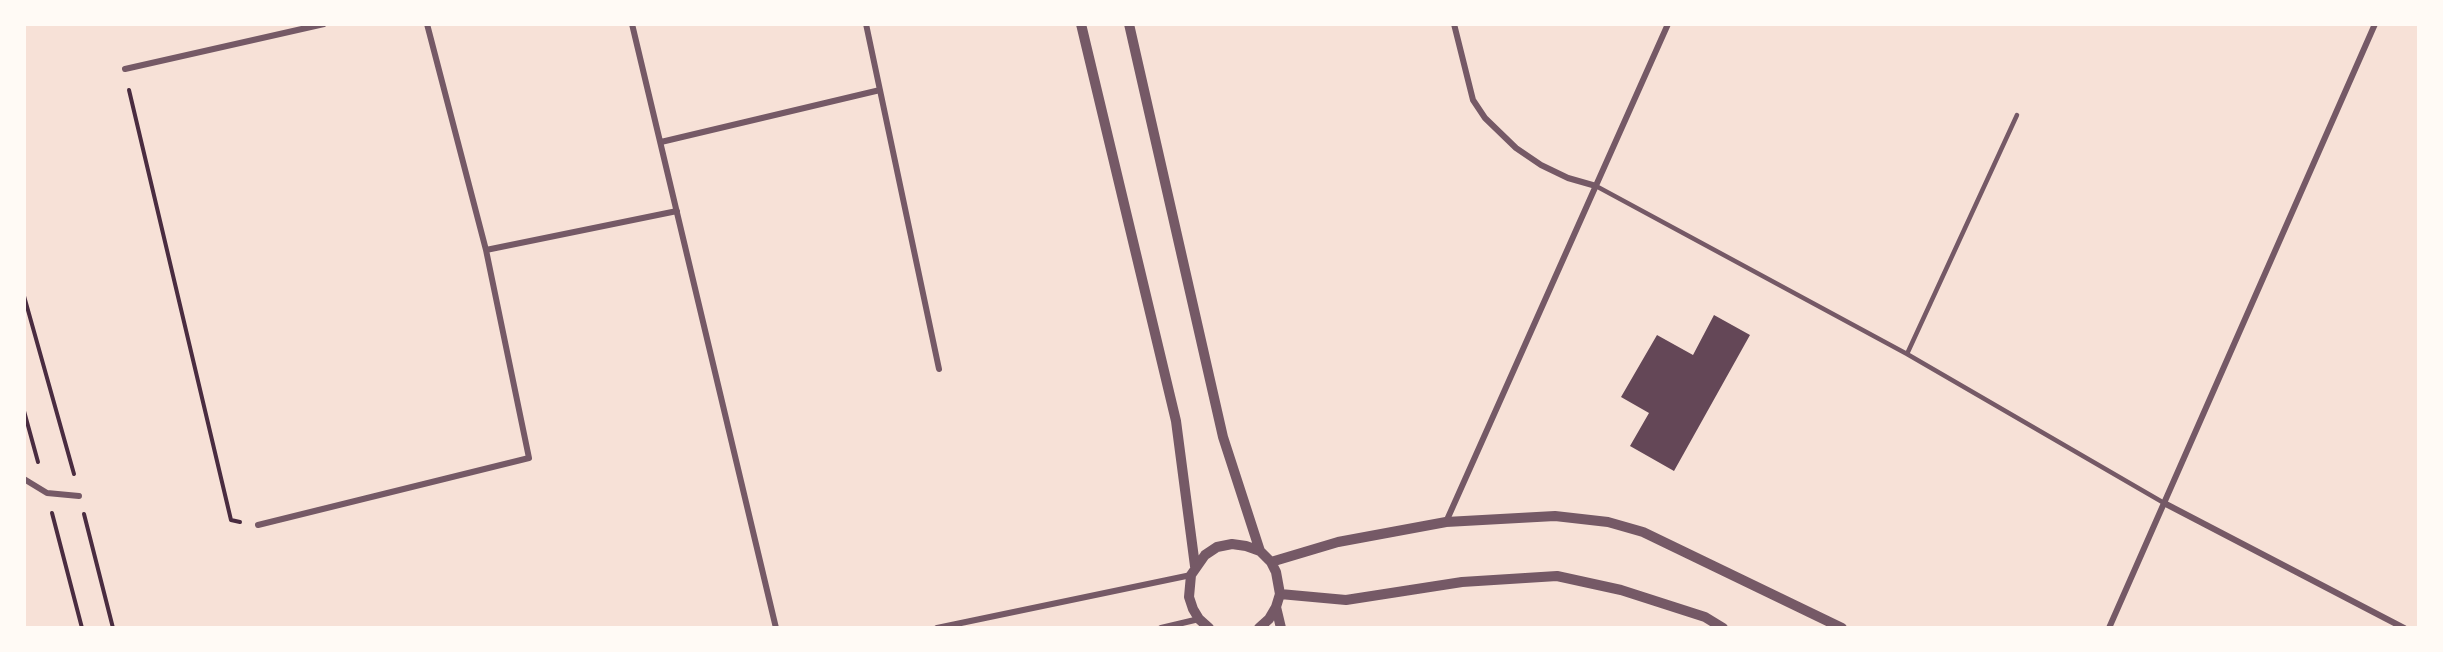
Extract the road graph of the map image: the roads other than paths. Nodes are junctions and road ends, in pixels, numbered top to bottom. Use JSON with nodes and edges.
{"nodes":[{"id":1,"x":324,"y":24,"type":"edge"},
{"id":2,"x":427,"y":24,"type":"edge"},
{"id":3,"x":632,"y":24,"type":"edge"},
{"id":4,"x":866,"y":24,"type":"edge"},
{"id":5,"x":1081,"y":24,"type":"edge"},
{"id":6,"x":1130,"y":24,"type":"edge"},
{"id":7,"x":1454,"y":24,"type":"edge"},
{"id":8,"x":1668,"y":24,"type":"edge"},
{"id":9,"x":2375,"y":24,"type":"edge"},
{"id":10,"x":125,"y":69,"type":"road end"},
{"id":11,"x":880,"y":90,"type":"junction"},
{"id":12,"x":2017,"y":115,"type":"dead end"},
{"id":13,"x":661,"y":142,"type":"junction"},
{"id":14,"x":1596,"y":186,"type":"junction"},
{"id":15,"x":677,"y":212,"type":"junction"},
{"id":16,"x":486,"y":250,"type":"junction"},
{"id":17,"x":1907,"y":354,"type":"junction"},
{"id":18,"x":939,"y":369,"type":"dead end"},
{"id":19,"x":24,"y":479,"type":"edge"},
{"id":20,"x":80,"y":496,"type":"road end"},
{"id":21,"x":2164,"y":503,"type":"junction"},
{"id":22,"x":1446,"y":522,"type":"junction"},
{"id":23,"x":258,"y":525,"type":"road end"},
{"id":24,"x":1260,"y":551,"type":"junction"},
{"id":25,"x":1271,"y":562,"type":"junction"},
{"id":26,"x":1193,"y":571,"type":"junction"},
{"id":27,"x":1280,"y":594,"type":"junction"},
{"id":28,"x":1276,"y":607,"type":"junction"},
{"id":29,"x":1199,"y":619,"type":"junction"},
{"id":30,"x":776,"y":628,"type":"edge"},
{"id":31,"x":937,"y":628,"type":"edge"},
{"id":32,"x":1161,"y":628,"type":"edge"},
{"id":33,"x":1209,"y":628,"type":"edge"},
{"id":34,"x":1258,"y":628,"type":"edge"},
{"id":35,"x":1281,"y":628,"type":"edge"},
{"id":36,"x":1723,"y":628,"type":"edge"},
{"id":37,"x":1842,"y":628,"type":"edge"},
{"id":38,"x":2109,"y":628,"type":"edge"},
{"id":39,"x":2403,"y":628,"type":"edge"}],
"edges":[{"from":1,"to":10,"type":"street"},
{"from":2,"to":16,"type":"street"},
{"from":3,"to":13,"type":"street"},
{"from":4,"to":11,"type":"street"},
{"from":5,"to":26,"type":"street"},
{"from":6,"to":24,"type":"street"},
{"from":7,"to":14,"type":"street"},
{"from":8,"to":14,"type":"street"},
{"from":9,"to":21,"type":"street"},
{"from":11,"to":13,"type":"street"},
{"from":11,"to":18,"type":"street"},
{"from":12,"to":17,"type":"lane"},
{"from":13,"to":15,"type":"street"},
{"from":14,"to":17,"type":"lane"},
{"from":14,"to":22,"type":"street"},
{"from":15,"to":16,"type":"street"},
{"from":15,"to":30,"type":"street"},
{"from":16,"to":23,"type":"street"},
{"from":17,"to":21,"type":"lane"},
{"from":19,"to":20,"type":"street"},
{"from":21,"to":38,"type":"street"},
{"from":21,"to":39,"type":"street"},
{"from":22,"to":25,"type":"street"},
{"from":22,"to":37,"type":"street"},
{"from":24,"to":25,"type":"street"},
{"from":24,"to":26,"type":"street"},
{"from":25,"to":27,"type":"street"},
{"from":26,"to":29,"type":"street"},
{"from":26,"to":31,"type":"street"},
{"from":27,"to":28,"type":"street"},
{"from":27,"to":36,"type":"street"},
{"from":28,"to":34,"type":"street"},
{"from":28,"to":35,"type":"street"},
{"from":29,"to":32,"type":"street"},
{"from":29,"to":33,"type":"street"}]}
